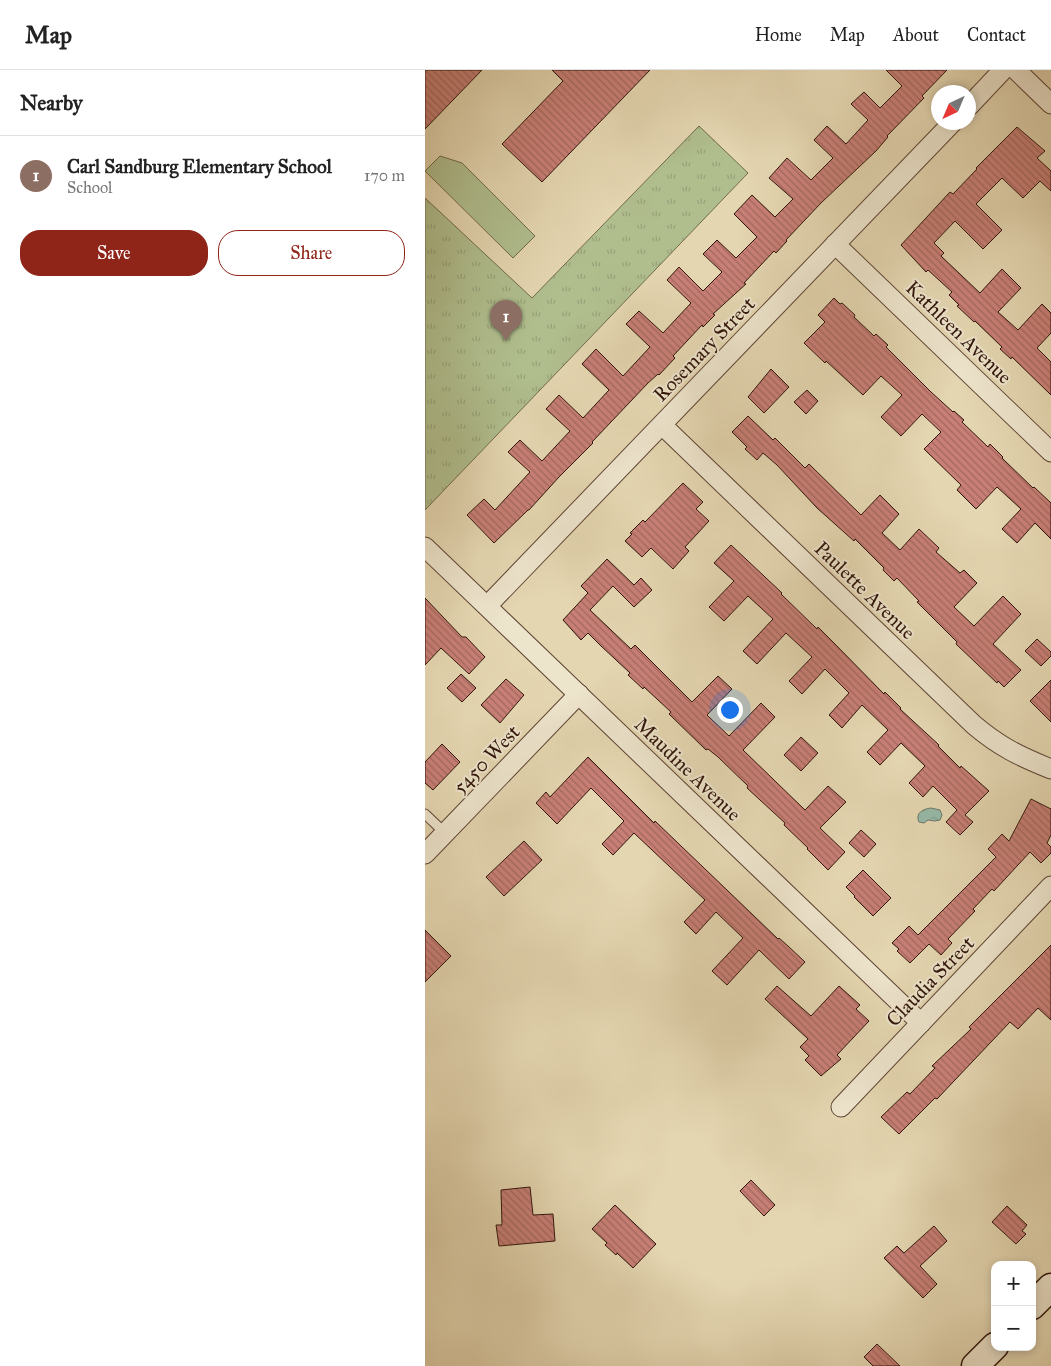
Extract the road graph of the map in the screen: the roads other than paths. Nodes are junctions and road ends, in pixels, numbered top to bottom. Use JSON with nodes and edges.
{"nodes":[{"id":1,"x":1003,"y":70,"type":"edge"},
{"id":2,"x":1015,"y":70,"type":"edge"},
{"id":3,"x":976,"y":99,"type":"edge"},
{"id":4,"x":1051,"y":104,"type":"edge"},
{"id":5,"x":945,"y":130,"type":"edge"},
{"id":6,"x":835,"y":244,"type":"junction"},
{"id":7,"x":662,"y":425,"type":"junction"},
{"id":8,"x":1051,"y":452,"type":"edge"},
{"id":9,"x":425,"y":547,"type":"edge"},
{"id":10,"x":487,"y":606,"type":"junction"},
{"id":11,"x":579,"y":694,"type":"junction"},
{"id":12,"x":1051,"y":769,"type":"edge"},
{"id":13,"x":425,"y":814,"type":"edge"},
{"id":14,"x":445,"y":833,"type":"junction"},
{"id":15,"x":425,"y":854,"type":"edge"},
{"id":16,"x":1051,"y":886,"type":"edge"},
{"id":17,"x":921,"y":1023,"type":"junction"},
{"id":18,"x":841,"y":1107,"type":"dead end"},
{"id":19,"x":1051,"y":1287,"type":"edge"},
{"id":20,"x":1036,"y":1302,"type":"edge"},
{"id":21,"x":991,"y":1350,"type":"edge"},
{"id":22,"x":975,"y":1366,"type":"edge"}],
"edges":[{"from":1,"to":3,"type":"street"},
{"from":2,"to":4,"type":"street"},
{"from":5,"to":6,"type":"street","name":"Rosemary Street"},
{"from":6,"to":7,"type":"street","name":"Rosemary Street"},
{"from":6,"to":8,"type":"street","name":"Kathleen Avenue"},
{"from":7,"to":10,"type":"street","name":"Rosemary Street"},
{"from":7,"to":12,"type":"street","name":"Paulette Avenue"},
{"from":9,"to":10,"type":"street","name":"Maudine Avenue"},
{"from":10,"to":11,"type":"street","name":"Maudine Avenue"},
{"from":11,"to":14,"type":"street","name":"5450 West"},
{"from":11,"to":17,"type":"street","name":"Maudine Avenue"},
{"from":13,"to":14,"type":"lane"},
{"from":14,"to":15,"type":"street","name":"5450 West"},
{"from":16,"to":17,"type":"street","name":"Claudia Street"},
{"from":17,"to":18,"type":"street","name":"Claudia Street"},
{"from":19,"to":20,"type":"main road"},
{"from":21,"to":22,"type":"main road"}]}
